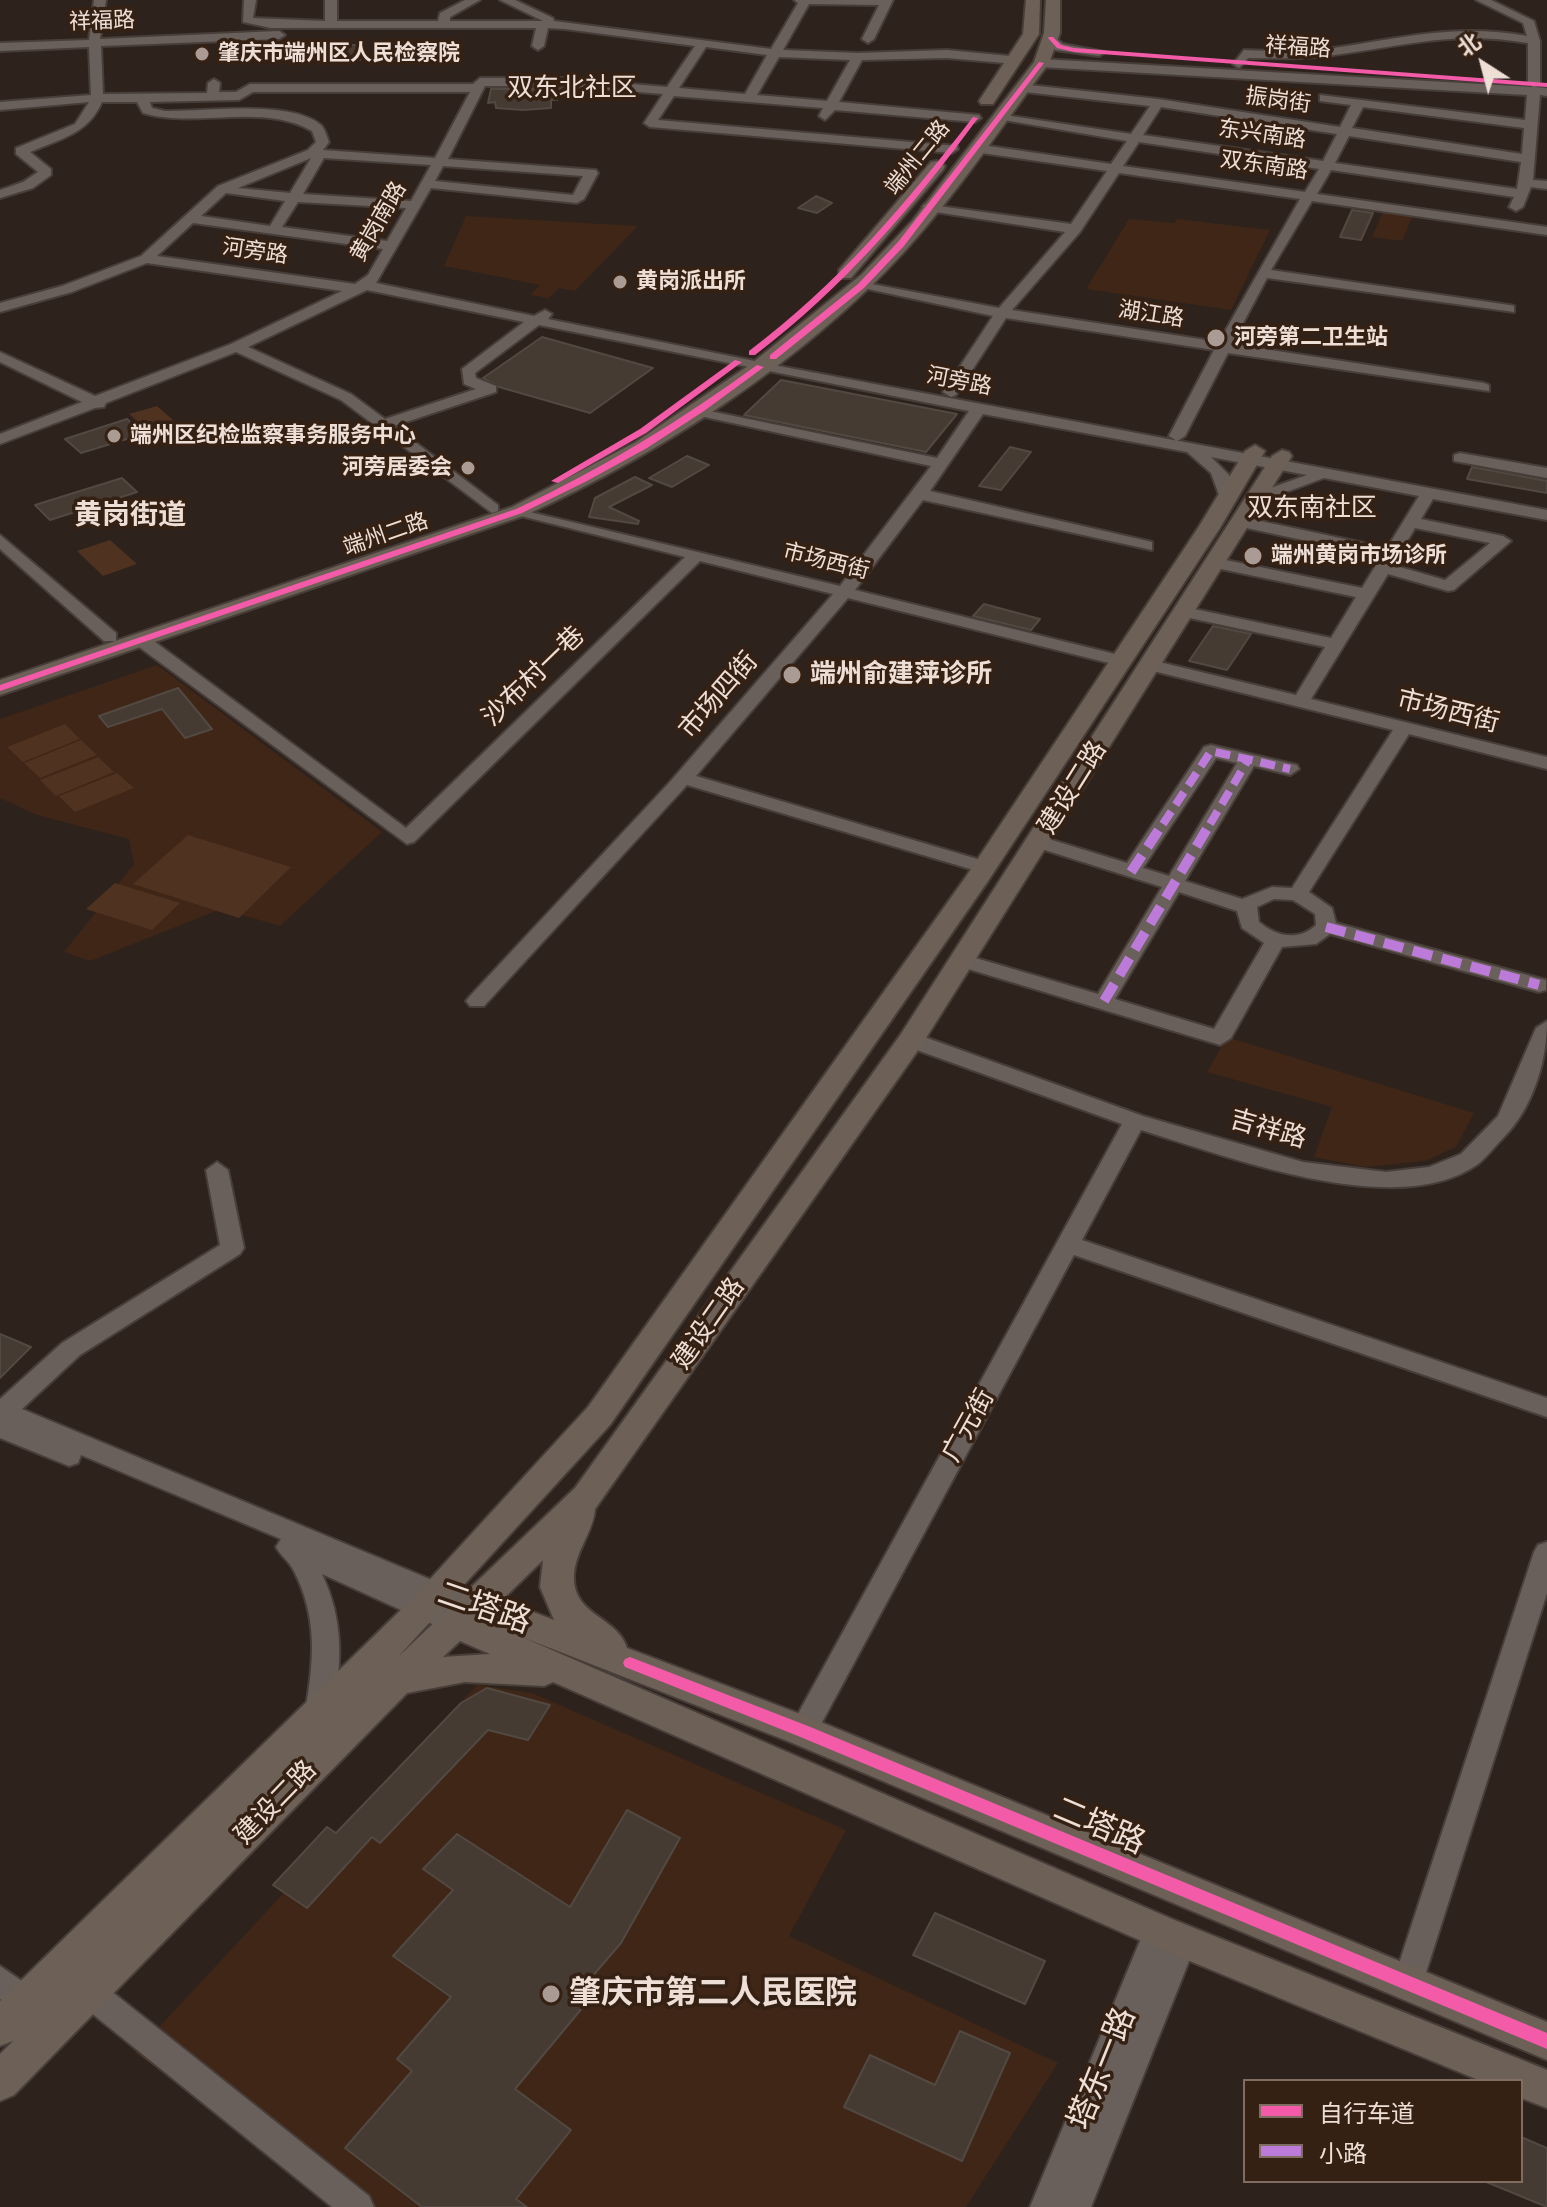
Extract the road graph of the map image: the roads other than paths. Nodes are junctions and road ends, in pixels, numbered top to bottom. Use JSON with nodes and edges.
{"nodes":[{"id":1,"x":100,"y":0,"type":"edge"},
{"id":2,"x":250,"y":0,"type":"edge"},
{"id":3,"x":331,"y":0,"type":"edge"},
{"id":4,"x":474,"y":0,"type":"edge"},
{"id":5,"x":506,"y":0,"type":"edge"},
{"id":6,"x":802,"y":0,"type":"edge"},
{"id":7,"x":1033,"y":0,"type":"edge"},
{"id":8,"x":1053,"y":0,"type":"edge"},
{"id":9,"x":1482,"y":0,"type":"edge"},
{"id":10,"x":887,"y":1,"type":"edge"},
{"id":11,"x":308,"y":24,"type":"junction"},
{"id":12,"x":331,"y":25,"type":"junction"},
{"id":13,"x":543,"y":25,"type":"junction"},
{"id":14,"x":565,"y":25,"type":"junction"},
{"id":15,"x":444,"y":26,"type":"junction"},
{"id":16,"x":1051,"y":38,"type":"junction"},
{"id":17,"x":868,"y":39,"type":"dead end"},
{"id":18,"x":1534,"y":41,"type":"junction"},
{"id":19,"x":94,"y":43,"type":"junction"},
{"id":20,"x":702,"y":44,"type":"junction"},
{"id":21,"x":538,"y":46,"type":"dead end"},
{"id":22,"x":0,"y":47,"type":"edge"},
{"id":23,"x":777,"y":53,"type":"junction"},
{"id":24,"x":1127,"y":55,"type":"junction"},
{"id":25,"x":858,"y":57,"type":"junction"},
{"id":26,"x":1016,"y":60,"type":"junction"},
{"id":27,"x":1041,"y":63,"type":"junction"},
{"id":28,"x":1239,"y":64,"type":"junction"},
{"id":29,"x":1118,"y":68,"type":"junction"},
{"id":30,"x":478,"y":88,"type":"junction"},
{"id":31,"x":1020,"y":88,"type":"junction"},
{"id":32,"x":1541,"y":88,"type":"edge"},
{"id":33,"x":670,"y":92,"type":"junction"},
{"id":34,"x":141,"y":96,"type":"junction"},
{"id":35,"x":97,"y":98,"type":"junction"},
{"id":36,"x":749,"y":98,"type":"junction"},
{"id":37,"x":1324,"y":98,"type":"dead end"},
{"id":38,"x":1359,"y":102,"type":"junction"},
{"id":39,"x":1158,"y":103,"type":"junction"},
{"id":40,"x":0,"y":106,"type":"edge"},
{"id":41,"x":832,"y":106,"type":"junction"},
{"id":42,"x":975,"y":118,"type":"junction"},
{"id":43,"x":998,"y":118,"type":"junction"},
{"id":44,"x":1532,"y":125,"type":"junction"},
{"id":45,"x":1342,"y":130,"type":"junction"},
{"id":46,"x":812,"y":137,"type":"junction"},
{"id":47,"x":1137,"y":138,"type":"junction"},
{"id":48,"x":975,"y":148,"type":"junction"},
{"id":49,"x":952,"y":149,"type":"junction"},
{"id":50,"x":317,"y":154,"type":"junction"},
{"id":51,"x":1529,"y":159,"type":"junction"},
{"id":52,"x":440,"y":161,"type":"junction"},
{"id":53,"x":1328,"y":164,"type":"junction"},
{"id":54,"x":1116,"y":167,"type":"junction"},
{"id":55,"x":427,"y":184,"type":"junction"},
{"id":56,"x":1547,"y":185,"type":"edge"},
{"id":57,"x":223,"y":189,"type":"junction"},
{"id":58,"x":1524,"y":189,"type":"junction"},
{"id":59,"x":0,"y":194,"type":"edge"},
{"id":60,"x":1310,"y":194,"type":"junction"},
{"id":61,"x":296,"y":197,"type":"junction"},
{"id":62,"x":415,"y":205,"type":"junction"},
{"id":63,"x":929,"y":207,"type":"junction"},
{"id":64,"x":190,"y":219,"type":"junction"},
{"id":65,"x":1508,"y":226,"type":"junction"},
{"id":66,"x":1075,"y":229,"type":"junction"},
{"id":67,"x":274,"y":230,"type":"junction"},
{"id":68,"x":1547,"y":231,"type":"edge"},
{"id":69,"x":391,"y":246,"type":"junction"},
{"id":70,"x":146,"y":259,"type":"junction"},
{"id":71,"x":1262,"y":273,"type":"junction"},
{"id":72,"x":366,"y":284,"type":"junction"},
{"id":73,"x":861,"y":286,"type":"junction"},
{"id":74,"x":0,"y":308,"type":"edge"},
{"id":75,"x":1509,"y":309,"type":"dead end"},
{"id":76,"x":1002,"y":313,"type":"junction"},
{"id":77,"x":544,"y":315,"type":"junction"},
{"id":78,"x":774,"y":337,"type":"junction"},
{"id":79,"x":794,"y":342,"type":"junction"},
{"id":80,"x":236,"y":347,"type":"junction"},
{"id":81,"x":1223,"y":348,"type":"junction"},
{"id":82,"x":0,"y":356,"type":"edge"},
{"id":83,"x":756,"y":360,"type":"junction"},
{"id":84,"x":1484,"y":388,"type":"dead end"},
{"id":85,"x":700,"y":389,"type":"junction"},
{"id":86,"x":951,"y":392,"type":"junction"},
{"id":87,"x":721,"y":395,"type":"junction"},
{"id":88,"x":99,"y":404,"type":"junction"},
{"id":89,"x":979,"y":408,"type":"junction"},
{"id":90,"x":700,"y":411,"type":"junction"},
{"id":91,"x":383,"y":425,"type":"junction"},
{"id":92,"x":0,"y":439,"type":"edge"},
{"id":93,"x":1180,"y":441,"type":"junction"},
{"id":94,"x":1252,"y":456,"type":"junction"},
{"id":95,"x":1460,"y":458,"type":"dead end"},
{"id":96,"x":1279,"y":461,"type":"junction"},
{"id":97,"x":943,"y":464,"type":"junction"},
{"id":98,"x":1547,"y":473,"type":"edge"},
{"id":99,"x":1333,"y":477,"type":"junction"},
{"id":100,"x":920,"y":494,"type":"junction"},
{"id":101,"x":1428,"y":494,"type":"junction"},
{"id":102,"x":1227,"y":495,"type":"junction"},
{"id":103,"x":1257,"y":498,"type":"junction"},
{"id":104,"x":1547,"y":504,"type":"edge"},
{"id":105,"x":492,"y":508,"type":"junction"},
{"id":106,"x":519,"y":511,"type":"junction"},
{"id":107,"x":1547,"y":515,"type":"edge"},
{"id":108,"x":1410,"y":522,"type":"junction"},
{"id":109,"x":1239,"y":527,"type":"junction"},
{"id":110,"x":1209,"y":528,"type":"junction"},
{"id":111,"x":0,"y":540,"type":"edge"},
{"id":112,"x":1146,"y":546,"type":"dead end"},
{"id":113,"x":697,"y":555,"type":"junction"},
{"id":114,"x":1387,"y":560,"type":"junction"},
{"id":115,"x":1216,"y":563,"type":"junction"},
{"id":116,"x":846,"y":591,"type":"junction"},
{"id":117,"x":1367,"y":594,"type":"junction"},
{"id":118,"x":1185,"y":612,"type":"junction"},
{"id":119,"x":110,"y":637,"type":"junction"},
{"id":120,"x":141,"y":640,"type":"junction"},
{"id":121,"x":1336,"y":644,"type":"junction"},
{"id":122,"x":1121,"y":661,"type":"junction"},
{"id":123,"x":1151,"y":665,"type":"junction"},
{"id":124,"x":0,"y":674,"type":"edge"},
{"id":125,"x":0,"y":688,"type":"edge"},
{"id":126,"x":1300,"y":703,"type":"junction"},
{"id":127,"x":1404,"y":727,"type":"junction"},
{"id":128,"x":1248,"y":760,"type":"junction"},
{"id":129,"x":1547,"y":763,"type":"edge"},
{"id":130,"x":1290,"y":769,"type":"dead end"},
{"id":131,"x":682,"y":778,"type":"junction"},
{"id":132,"x":1039,"y":842,"type":"junction"},
{"id":133,"x":984,"y":867,"type":"junction"},
{"id":134,"x":1131,"y":872,"type":"junction"},
{"id":135,"x":1173,"y":886,"type":"junction"},
{"id":136,"x":1298,"y":894,"type":"junction"},
{"id":137,"x":1247,"y":907,"type":"junction"},
{"id":138,"x":1326,"y":927,"type":"junction"},
{"id":139,"x":1276,"y":940,"type":"junction"},
{"id":140,"x":962,"y":960,"type":"junction"},
{"id":141,"x":1539,"y":985,"type":"dead end"},
{"id":142,"x":477,"y":1001,"type":"dead end"},
{"id":143,"x":1104,"y":1001,"type":"junction"},
{"id":144,"x":1547,"y":1028,"type":"edge"},
{"id":145,"x":911,"y":1040,"type":"junction"},
{"id":146,"x":1135,"y":1121,"type":"junction"},
{"id":147,"x":217,"y":1170,"type":"dead end"},
{"id":148,"x":1068,"y":1244,"type":"junction"},
{"id":149,"x":1547,"y":1408,"type":"edge"},
{"id":150,"x":1,"y":1416,"type":"edge"},
{"id":151,"x":599,"y":1416,"type":"junction"},
{"id":152,"x":631,"y":1434,"type":"junction"},
{"id":153,"x":587,"y":1497,"type":"junction"},
{"id":154,"x":295,"y":1549,"type":"junction"},
{"id":155,"x":1547,"y":1552,"type":"edge"},
{"id":156,"x":1541,"y":1590,"type":"edge"},
{"id":157,"x":430,"y":1602,"type":"junction"},
{"id":158,"x":466,"y":1614,"type":"junction"},
{"id":159,"x":630,"y":1663,"type":"junction"},
{"id":160,"x":561,"y":1672,"type":"junction"},
{"id":161,"x":397,"y":1680,"type":"junction"},
{"id":162,"x":318,"y":1716,"type":"junction"},
{"id":163,"x":803,"y":1731,"type":"junction"},
{"id":164,"x":1171,"y":1936,"type":"junction"},
{"id":165,"x":1407,"y":1985,"type":"junction"},
{"id":166,"x":14,"y":1991,"type":"edge"},
{"id":167,"x":90,"y":1993,"type":"junction"},
{"id":168,"x":0,"y":2028,"type":"edge"},
{"id":169,"x":1547,"y":2041,"type":"edge"},
{"id":170,"x":1522,"y":2079,"type":"edge"},
{"id":171,"x":1523,"y":2079,"type":"edge"},
{"id":172,"x":0,"y":2082,"type":"edge"},
{"id":173,"x":1547,"y":2089,"type":"edge"},
{"id":174,"x":358,"y":2207,"type":"edge"},
{"id":175,"x":1046,"y":2207,"type":"edge"},
{"id":176,"x":1075,"y":2207,"type":"edge"}],
"edges":[{"from":1,"to":19,"type":"street"},
{"from":2,"to":11,"type":"street"},
{"from":3,"to":12,"type":"street"},
{"from":4,"to":15,"type":"street"},
{"from":5,"to":14,"type":"street"},
{"from":6,"to":10,"type":"street"},
{"from":6,"to":23,"type":"street"},
{"from":7,"to":26,"type":"main road","name":"端州二路"},
{"from":8,"to":16,"type":"main road","name":"端州二路"},
{"from":9,"to":18,"type":"street"},
{"from":10,"to":17,"type":"street"},
{"from":11,"to":12,"type":"street","name":"祥福路"},
{"from":11,"to":19,"type":"street","name":"祥福路"},
{"from":12,"to":15,"type":"street","name":"祥福路"},
{"from":13,"to":14,"type":"street","name":"祥福路"},
{"from":13,"to":15,"type":"street","name":"祥福路"},
{"from":13,"to":21,"type":"street"},
{"from":14,"to":20,"type":"street","name":"祥福路"},
{"from":16,"to":24,"type":"street","name":"祥福路"},
{"from":16,"to":27,"type":"main road","name":"端州二路"},
{"from":18,"to":28,"type":"street"},
{"from":18,"to":32,"type":"street"},
{"from":19,"to":22,"type":"street","name":"祥福路"},
{"from":19,"to":35,"type":"street"},
{"from":20,"to":23,"type":"street","name":"祥福路"},
{"from":20,"to":33,"type":"street"},
{"from":23,"to":25,"type":"street","name":"祥福路"},
{"from":23,"to":36,"type":"street"},
{"from":24,"to":28,"type":"street","name":"祥福路"},
{"from":24,"to":29,"type":"street"},
{"from":25,"to":26,"type":"street","name":"祥福路"},
{"from":25,"to":41,"type":"street"},
{"from":26,"to":42,"type":"main road","name":"端州二路"},
{"from":27,"to":29,"type":"street","name":"祥福路"},
{"from":27,"to":31,"type":"main road","name":"端州二路"},
{"from":28,"to":32,"type":"street","name":"祥福路"},
{"from":29,"to":32,"type":"street","name":"祥福路"},
{"from":30,"to":33,"type":"street"},
{"from":30,"to":34,"type":"street"},
{"from":30,"to":52,"type":"street","name":"黄岗南路"},
{"from":31,"to":39,"type":"street","name":"振岗街"},
{"from":31,"to":43,"type":"main road","name":"端州二路"},
{"from":32,"to":44,"type":"street"},
{"from":33,"to":36,"type":"street"},
{"from":33,"to":46,"type":"street"},
{"from":34,"to":35,"type":"street"},
{"from":34,"to":50,"type":"street"},
{"from":35,"to":40,"type":"street"},
{"from":35,"to":59,"type":"street"},
{"from":36,"to":41,"type":"street"},
{"from":37,"to":38,"type":"street"},
{"from":38,"to":44,"type":"street"},
{"from":38,"to":45,"type":"street"},
{"from":39,"to":45,"type":"street","name":"振岗街"},
{"from":39,"to":47,"type":"street"},
{"from":41,"to":42,"type":"street"},
{"from":41,"to":46,"type":"street"},
{"from":42,"to":49,"type":"main road","name":"端州二路"},
{"from":43,"to":47,"type":"street","name":"东兴南路"},
{"from":43,"to":48,"type":"main road","name":"端州二路"},
{"from":44,"to":51,"type":"street"},
{"from":45,"to":51,"type":"street","name":"振岗街"},
{"from":45,"to":53,"type":"street"},
{"from":46,"to":49,"type":"street"},
{"from":47,"to":53,"type":"street","name":"东兴南路"},
{"from":47,"to":54,"type":"street"},
{"from":48,"to":54,"type":"street","name":"双东南路"},
{"from":48,"to":63,"type":"main road","name":"端州二路"},
{"from":49,"to":78,"type":"main road","name":"端州二路"},
{"from":50,"to":52,"type":"street"},
{"from":50,"to":57,"type":"street"},
{"from":50,"to":61,"type":"street"},
{"from":51,"to":58,"type":"street"},
{"from":52,"to":55,"type":"street","name":"黄岗南路"},
{"from":52,"to":55,"type":"street"},
{"from":53,"to":58,"type":"street","name":"东兴南路"},
{"from":53,"to":60,"type":"street"},
{"from":54,"to":60,"type":"street","name":"双东南路"},
{"from":54,"to":66,"type":"street"},
{"from":55,"to":62,"type":"street","name":"黄岗南路"},
{"from":56,"to":58,"type":"street","name":"东兴南路"},
{"from":57,"to":61,"type":"street"},
{"from":57,"to":64,"type":"street"},
{"from":58,"to":65,"type":"street"},
{"from":60,"to":65,"type":"street","name":"双东南路"},
{"from":60,"to":71,"type":"street"},
{"from":61,"to":62,"type":"street"},
{"from":61,"to":67,"type":"street"},
{"from":62,"to":69,"type":"street","name":"黄岗南路"},
{"from":63,"to":66,"type":"street"},
{"from":63,"to":73,"type":"main road","name":"端州二路"},
{"from":64,"to":67,"type":"street"},
{"from":64,"to":70,"type":"street"},
{"from":65,"to":68,"type":"street","name":"双东南路"},
{"from":66,"to":76,"type":"street"},
{"from":67,"to":69,"type":"street"},
{"from":69,"to":72,"type":"street","name":"黄岗南路"},
{"from":70,"to":72,"type":"street","name":"河旁路"},
{"from":70,"to":74,"type":"street"},
{"from":71,"to":75,"type":"street"},
{"from":71,"to":81,"type":"street"},
{"from":72,"to":77,"type":"street","name":"河旁路"},
{"from":72,"to":80,"type":"street","name":"黄岗南路"},
{"from":73,"to":76,"type":"street","name":"湖江路"},
{"from":73,"to":79,"type":"main road","name":"端州二路"},
{"from":76,"to":81,"type":"street","name":"湖江路"},
{"from":76,"to":86,"type":"street"},
{"from":77,"to":83,"type":"street","name":"河旁路"},
{"from":77,"to":91,"type":"street"},
{"from":78,"to":79,"type":"main road"},
{"from":78,"to":83,"type":"main road","name":"端州二路"},
{"from":79,"to":83,"type":"main road","name":"端州二路"},
{"from":80,"to":88,"type":"street","name":"黄岗南路"},
{"from":80,"to":91,"type":"street"},
{"from":81,"to":84,"type":"street","name":"湖江路"},
{"from":81,"to":93,"type":"street"},
{"from":82,"to":88,"type":"street"},
{"from":83,"to":85,"type":"main road","name":"端州二路"},
{"from":83,"to":86,"type":"street","name":"河旁路"},
{"from":83,"to":87,"type":"main road","name":"端州二路"},
{"from":83,"to":89,"type":"street","name":"河旁路"},
{"from":85,"to":87,"type":"main road"},
{"from":85,"to":105,"type":"main road","name":"端州二路"},
{"from":86,"to":93,"type":"street","name":"河旁路"},
{"from":87,"to":90,"type":"main road","name":"端州二路"},
{"from":88,"to":92,"type":"street","name":"黄岗南路"},
{"from":89,"to":93,"type":"street","name":"河旁路"},
{"from":89,"to":97,"type":"street","name":"市场四街"},
{"from":90,"to":97,"type":"street"},
{"from":90,"to":106,"type":"main road","name":"端州二路"},
{"from":91,"to":105,"type":"street"},
{"from":93,"to":94,"type":"street","name":"河旁路"},
{"from":93,"to":102,"type":"street"},
{"from":94,"to":96,"type":"street","name":"河旁路"},
{"from":94,"to":102,"type":"main road","name":"建设二路"},
{"from":95,"to":98,"type":"street"},
{"from":96,"to":99,"type":"street","name":"河旁路"},
{"from":96,"to":103,"type":"main road","name":"建设二路"},
{"from":96,"to":104,"type":"street","name":"河旁路"},
{"from":97,"to":100,"type":"street","name":"市场四街"},
{"from":99,"to":101,"type":"street","name":"河旁路"},
{"from":99,"to":103,"type":"street"},
{"from":100,"to":112,"type":"street"},
{"from":100,"to":116,"type":"street","name":"市场四街"},
{"from":101,"to":107,"type":"street","name":"河旁路"},
{"from":101,"to":108,"type":"street"},
{"from":102,"to":110,"type":"main road","name":"建设二路"},
{"from":103,"to":109,"type":"main road","name":"建设二路"},
{"from":105,"to":119,"type":"main road","name":"端州二路"},
{"from":106,"to":113,"type":"street","name":"市场西街"},
{"from":106,"to":120,"type":"main road","name":"端州二路"},
{"from":108,"to":114,"type":"street"},
{"from":108,"to":114,"type":"street"},
{"from":109,"to":110,"type":"main road"},
{"from":109,"to":114,"type":"street"},
{"from":109,"to":115,"type":"main road","name":"建设二路"},
{"from":110,"to":122,"type":"main road","name":"建设二路"},
{"from":111,"to":119,"type":"street"},
{"from":113,"to":116,"type":"street","name":"市场西街"},
{"from":113,"to":120,"type":"street","name":"沙布村一巷"},
{"from":114,"to":117,"type":"street"},
{"from":115,"to":117,"type":"street"},
{"from":115,"to":118,"type":"main road","name":"建设二路"},
{"from":116,"to":122,"type":"street","name":"市场西街"},
{"from":116,"to":131,"type":"street","name":"市场四街"},
{"from":117,"to":121,"type":"street"},
{"from":118,"to":121,"type":"street"},
{"from":118,"to":123,"type":"main road","name":"建设二路"},
{"from":119,"to":124,"type":"main road","name":"端州二路"},
{"from":120,"to":125,"type":"main road","name":"端州二路"},
{"from":121,"to":126,"type":"street"},
{"from":122,"to":133,"type":"main road","name":"建设二路"},
{"from":123,"to":126,"type":"street","name":"市场西街"},
{"from":123,"to":132,"type":"main road","name":"建设二路"},
{"from":126,"to":127,"type":"street","name":"市场西街"},
{"from":127,"to":129,"type":"street","name":"市场西街"},
{"from":127,"to":136,"type":"street"},
{"from":128,"to":130,"type":"street"},
{"from":128,"to":134,"type":"street"},
{"from":128,"to":135,"type":"street"},
{"from":131,"to":133,"type":"street"},
{"from":131,"to":142,"type":"street","name":"市场四街"},
{"from":132,"to":134,"type":"street"},
{"from":132,"to":140,"type":"main road","name":"建设二路"},
{"from":133,"to":151,"type":"main road","name":"建设二路"},
{"from":134,"to":135,"type":"street"},
{"from":135,"to":137,"type":"street"},
{"from":135,"to":143,"type":"street"},
{"from":136,"to":137,"type":"street"},
{"from":136,"to":138,"type":"street"},
{"from":137,"to":139,"type":"street"},
{"from":138,"to":139,"type":"street"},
{"from":138,"to":141,"type":"street"},
{"from":139,"to":143,"type":"street"},
{"from":140,"to":143,"type":"street"},
{"from":140,"to":145,"type":"main road","name":"建设二路"},
{"from":144,"to":146,"type":"street","name":"吉祥路"},
{"from":145,"to":146,"type":"street","name":"吉祥路"},
{"from":145,"to":152,"type":"main road","name":"建设二路"},
{"from":146,"to":148,"type":"street","name":"广元街"},
{"from":147,"to":150,"type":"street"},
{"from":148,"to":149,"type":"street"},
{"from":148,"to":163,"type":"street","name":"广元街"},
{"from":150,"to":154,"type":"street","name":"二塔路"},
{"from":150,"to":157,"type":"street","name":"二塔路"},
{"from":151,"to":152,"type":"main road"},
{"from":151,"to":157,"type":"main road","name":"建设二路"},
{"from":152,"to":153,"type":"main road","name":"建设二路"},
{"from":153,"to":158,"type":"main road","name":"建设二路"},
{"from":153,"to":159,"type":"main road"},
{"from":154,"to":157,"type":"street","name":"二塔路"},
{"from":154,"to":162,"type":"street"},
{"from":155,"to":156,"type":"street"},
{"from":156,"to":165,"type":"street"},
{"from":157,"to":158,"type":"street"},
{"from":157,"to":162,"type":"main road","name":"建设二路"},
{"from":158,"to":159,"type":"main road","name":"二塔路"},
{"from":158,"to":160,"type":"main road","name":"二塔路"},
{"from":158,"to":161,"type":"main road","name":"建设二路"},
{"from":159,"to":163,"type":"main road","name":"二塔路"},
{"from":160,"to":161,"type":"main road"},
{"from":160,"to":164,"type":"main road","name":"二塔路"},
{"from":161,"to":167,"type":"main road","name":"建设二路"},
{"from":162,"to":166,"type":"main road","name":"建设二路"},
{"from":163,"to":165,"type":"main road","name":"二塔路"},
{"from":164,"to":170,"type":"main road","name":"二塔路"},
{"from":164,"to":175,"type":"street","name":"塔东一路"},
{"from":164,"to":176,"type":"street","name":"塔东一路"},
{"from":165,"to":169,"type":"main road","name":"二塔路"},
{"from":166,"to":168,"type":"main road","name":"建设二路"},
{"from":167,"to":172,"type":"main road","name":"建设二路"},
{"from":167,"to":174,"type":"street"},
{"from":171,"to":173,"type":"main road","name":"二塔路"}]}
